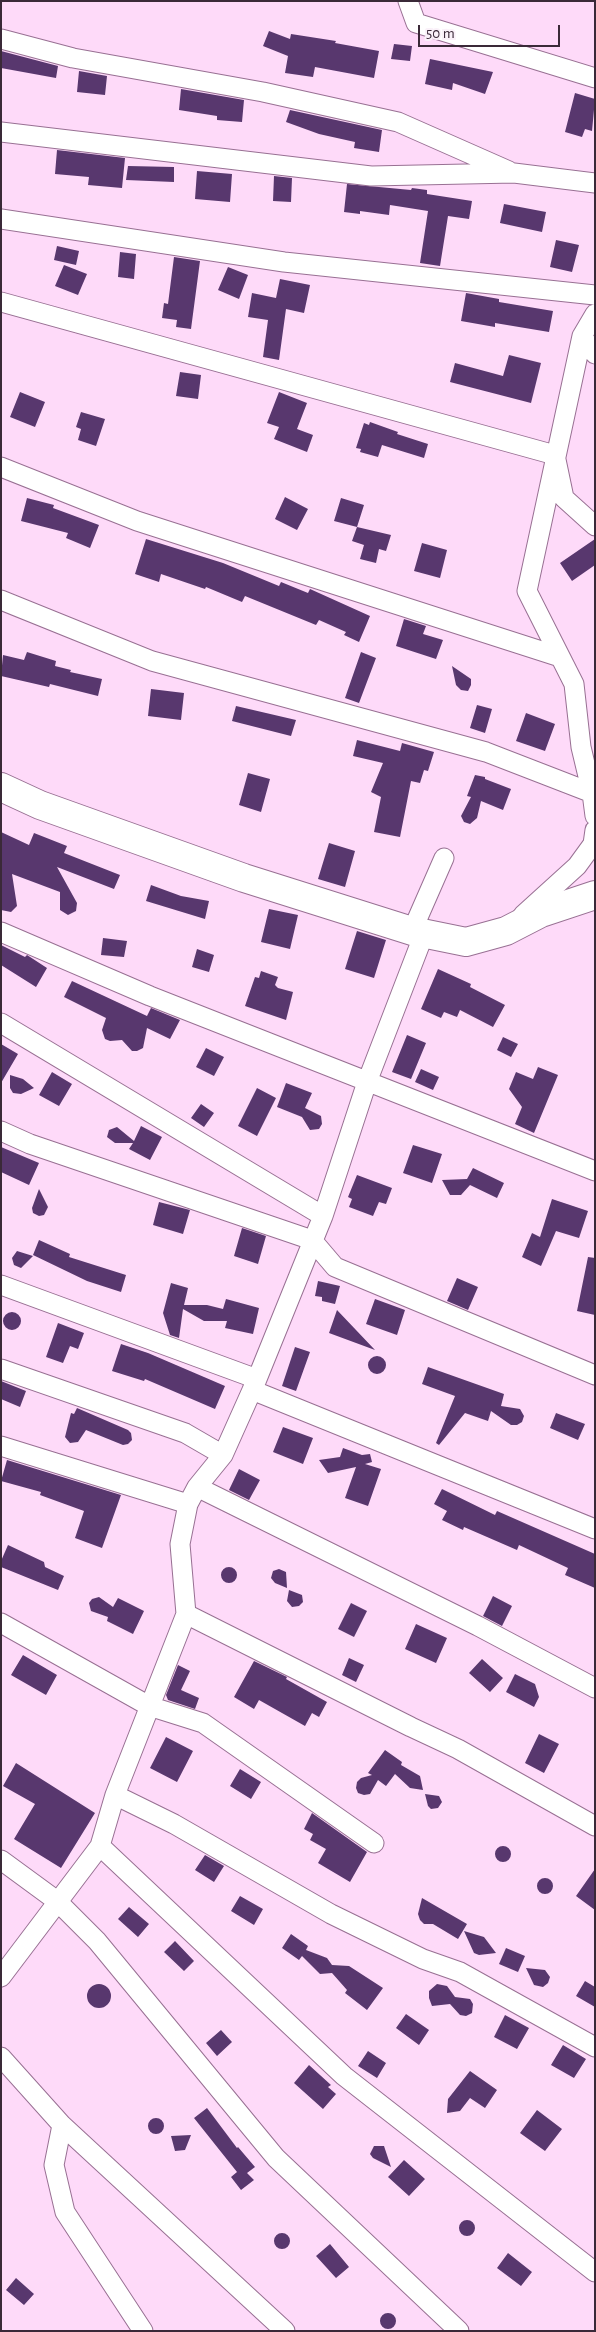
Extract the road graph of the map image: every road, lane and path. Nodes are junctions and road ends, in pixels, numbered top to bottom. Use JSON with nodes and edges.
{"nodes":[{"id":1,"x":408,"y":1,"type":"edge"},
{"id":2,"x":1,"y":39,"type":"edge"},
{"id":3,"x":595,"y":78,"type":"edge"},
{"id":4,"x":1,"y":132,"type":"edge"},
{"id":5,"x":514,"y":174,"type":"junction"},
{"id":6,"x":595,"y":183,"type":"edge"},
{"id":7,"x":1,"y":218,"type":"edge"},
{"id":8,"x":595,"y":296,"type":"edge"},
{"id":9,"x":1,"y":302,"type":"edge"},
{"id":10,"x":595,"y":314,"type":"edge"},
{"id":11,"x":582,"y":336,"type":"junction"},
{"id":12,"x":595,"y":354,"type":"edge"},
{"id":13,"x":555,"y":455,"type":"junction"},
{"id":14,"x":1,"y":466,"type":"edge"},
{"id":15,"x":595,"y":526,"type":"edge"},
{"id":16,"x":1,"y":600,"type":"edge"},
{"id":17,"x":560,"y":657,"type":"junction"},
{"id":18,"x":1,"y":787,"type":"edge"},
{"id":19,"x":593,"y":794,"type":"edge"},
{"id":20,"x":595,"y":816,"type":"edge"},
{"id":21,"x":595,"y":830,"type":"edge"},
{"id":22,"x":444,"y":858,"type":"dead end"},
{"id":23,"x":595,"y":895,"type":"edge"},
{"id":24,"x":506,"y":931,"type":"junction"},
{"id":25,"x":1,"y":932,"type":"edge"},
{"id":26,"x":418,"y":932,"type":"junction"},
{"id":27,"x":1,"y":1023,"type":"edge"},
{"id":28,"x":367,"y":1082,"type":"junction"},
{"id":29,"x":1,"y":1131,"type":"edge"},
{"id":30,"x":595,"y":1171,"type":"edge"},
{"id":31,"x":323,"y":1216,"type":"junction"},
{"id":32,"x":312,"y":1240,"type":"junction"},
{"id":33,"x":1,"y":1285,"type":"edge"},
{"id":34,"x":1,"y":1369,"type":"edge"},
{"id":35,"x":595,"y":1375,"type":"edge"},
{"id":36,"x":254,"y":1384,"type":"junction"},
{"id":37,"x":1,"y":1446,"type":"edge"},
{"id":38,"x":223,"y":1455,"type":"junction"},
{"id":39,"x":197,"y":1487,"type":"junction"},
{"id":40,"x":188,"y":1504,"type":"junction"},
{"id":41,"x":595,"y":1529,"type":"edge"},
{"id":42,"x":186,"y":1614,"type":"junction"},
{"id":43,"x":1,"y":1623,"type":"edge"},
{"id":44,"x":595,"y":1688,"type":"edge"},
{"id":45,"x":149,"y":1706,"type":"junction"},
{"id":46,"x":115,"y":1795,"type":"junction"},
{"id":47,"x":595,"y":1826,"type":"edge"},
{"id":48,"x":374,"y":1843,"type":"dead end"},
{"id":49,"x":100,"y":1846,"type":"junction"},
{"id":50,"x":1,"y":1860,"type":"edge"},
{"id":51,"x":57,"y":1901,"type":"junction"},
{"id":52,"x":1,"y":1977,"type":"edge"},
{"id":53,"x":595,"y":2047,"type":"edge"},
{"id":54,"x":1,"y":2057,"type":"edge"},
{"id":55,"x":62,"y":2125,"type":"junction"},
{"id":56,"x":595,"y":2272,"type":"edge"},
{"id":57,"x":143,"y":2331,"type":"edge"},
{"id":58,"x":285,"y":2331,"type":"edge"},
{"id":59,"x":459,"y":2331,"type":"edge"}],
"edges":[{"from":1,"to":3,"type":"street"},
{"from":2,"to":5,"type":"street"},
{"from":4,"to":5,"type":"street"},
{"from":5,"to":6,"type":"street"},
{"from":7,"to":8,"type":"street"},
{"from":9,"to":13,"type":"street"},
{"from":10,"to":11,"type":"street"},
{"from":11,"to":12,"type":"street"},
{"from":11,"to":13,"type":"street"},
{"from":13,"to":15,"type":"street"},
{"from":13,"to":17,"type":"street"},
{"from":14,"to":17,"type":"street"},
{"from":16,"to":19,"type":"street"},
{"from":17,"to":19,"type":"street"},
{"from":18,"to":26,"type":"street"},
{"from":19,"to":20,"type":"street"},
{"from":21,"to":24,"type":"street"},
{"from":22,"to":26,"type":"street"},
{"from":23,"to":24,"type":"street"},
{"from":24,"to":26,"type":"street"},
{"from":25,"to":28,"type":"street"},
{"from":26,"to":28,"type":"street"},
{"from":27,"to":31,"type":"street"},
{"from":28,"to":30,"type":"street"},
{"from":28,"to":31,"type":"street"},
{"from":29,"to":32,"type":"street"},
{"from":31,"to":32,"type":"street"},
{"from":32,"to":35,"type":"street"},
{"from":32,"to":36,"type":"street"},
{"from":33,"to":36,"type":"street"},
{"from":34,"to":38,"type":"street"},
{"from":36,"to":38,"type":"street"},
{"from":36,"to":41,"type":"street"},
{"from":37,"to":40,"type":"street"},
{"from":38,"to":39,"type":"street"},
{"from":39,"to":40,"type":"street"},
{"from":39,"to":44,"type":"street"},
{"from":40,"to":42,"type":"street"},
{"from":42,"to":45,"type":"street"},
{"from":42,"to":47,"type":"street"},
{"from":43,"to":45,"type":"street"},
{"from":45,"to":46,"type":"street"},
{"from":45,"to":48,"type":"street"},
{"from":46,"to":49,"type":"street"},
{"from":46,"to":53,"type":"street"},
{"from":49,"to":51,"type":"street"},
{"from":49,"to":56,"type":"street"},
{"from":50,"to":51,"type":"street"},
{"from":51,"to":52,"type":"street"},
{"from":51,"to":59,"type":"street"},
{"from":54,"to":55,"type":"street"},
{"from":55,"to":57,"type":"street"},
{"from":55,"to":58,"type":"street"}]}
